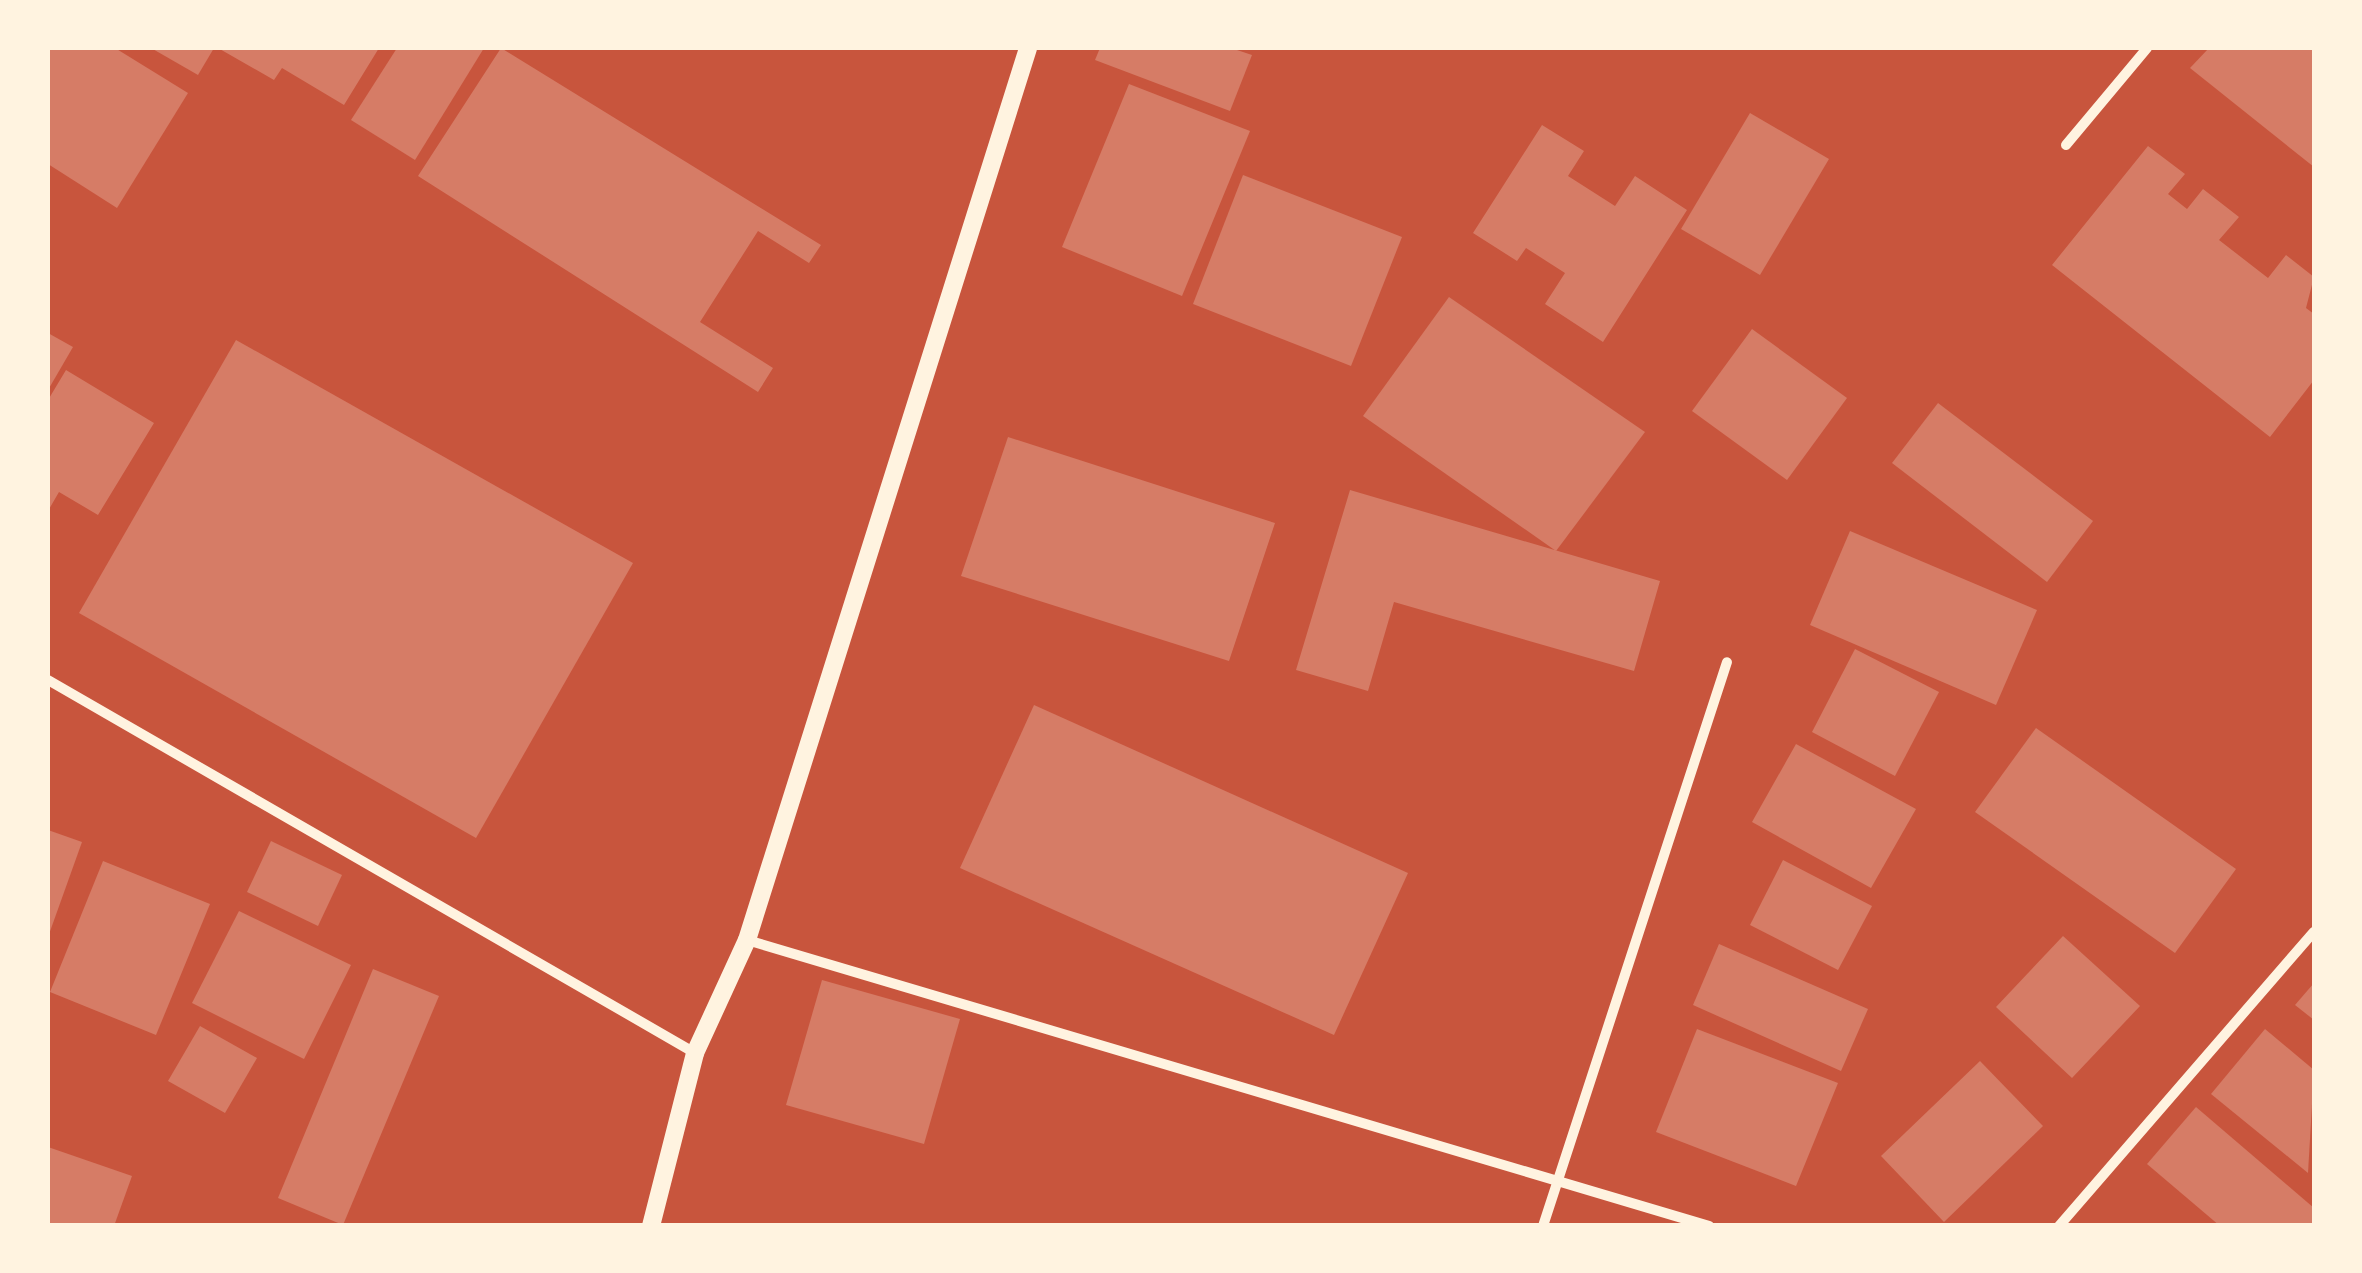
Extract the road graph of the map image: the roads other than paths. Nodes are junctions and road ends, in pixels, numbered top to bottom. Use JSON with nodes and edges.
{"nodes":[{"id":1,"x":1028,"y":48,"type":"edge"},
{"id":2,"x":2147,"y":48,"type":"edge"},
{"id":3,"x":2066,"y":145,"type":"dead end"},
{"id":4,"x":1727,"y":662,"type":"dead end"},
{"id":5,"x":48,"y":680,"type":"edge"},
{"id":6,"x":2314,"y":932,"type":"edge"},
{"id":7,"x":748,"y":940,"type":"junction"},
{"id":8,"x":694,"y":1053,"type":"junction"},
{"id":9,"x":1557,"y":1176,"type":"junction"},
{"id":10,"x":651,"y":1226,"type":"edge"},
{"id":11,"x":1542,"y":1226,"type":"edge"},
{"id":12,"x":1709,"y":1226,"type":"edge"},
{"id":13,"x":2059,"y":1226,"type":"edge"}],
"edges":[{"from":1,"to":7,"type":"street"},
{"from":2,"to":3,"type":"street"},
{"from":4,"to":9,"type":"street"},
{"from":5,"to":8,"type":"street"},
{"from":6,"to":13,"type":"street"},
{"from":7,"to":8,"type":"street"},
{"from":7,"to":9,"type":"street"},
{"from":8,"to":10,"type":"street"},
{"from":9,"to":11,"type":"street"},
{"from":9,"to":12,"type":"street"}]}
